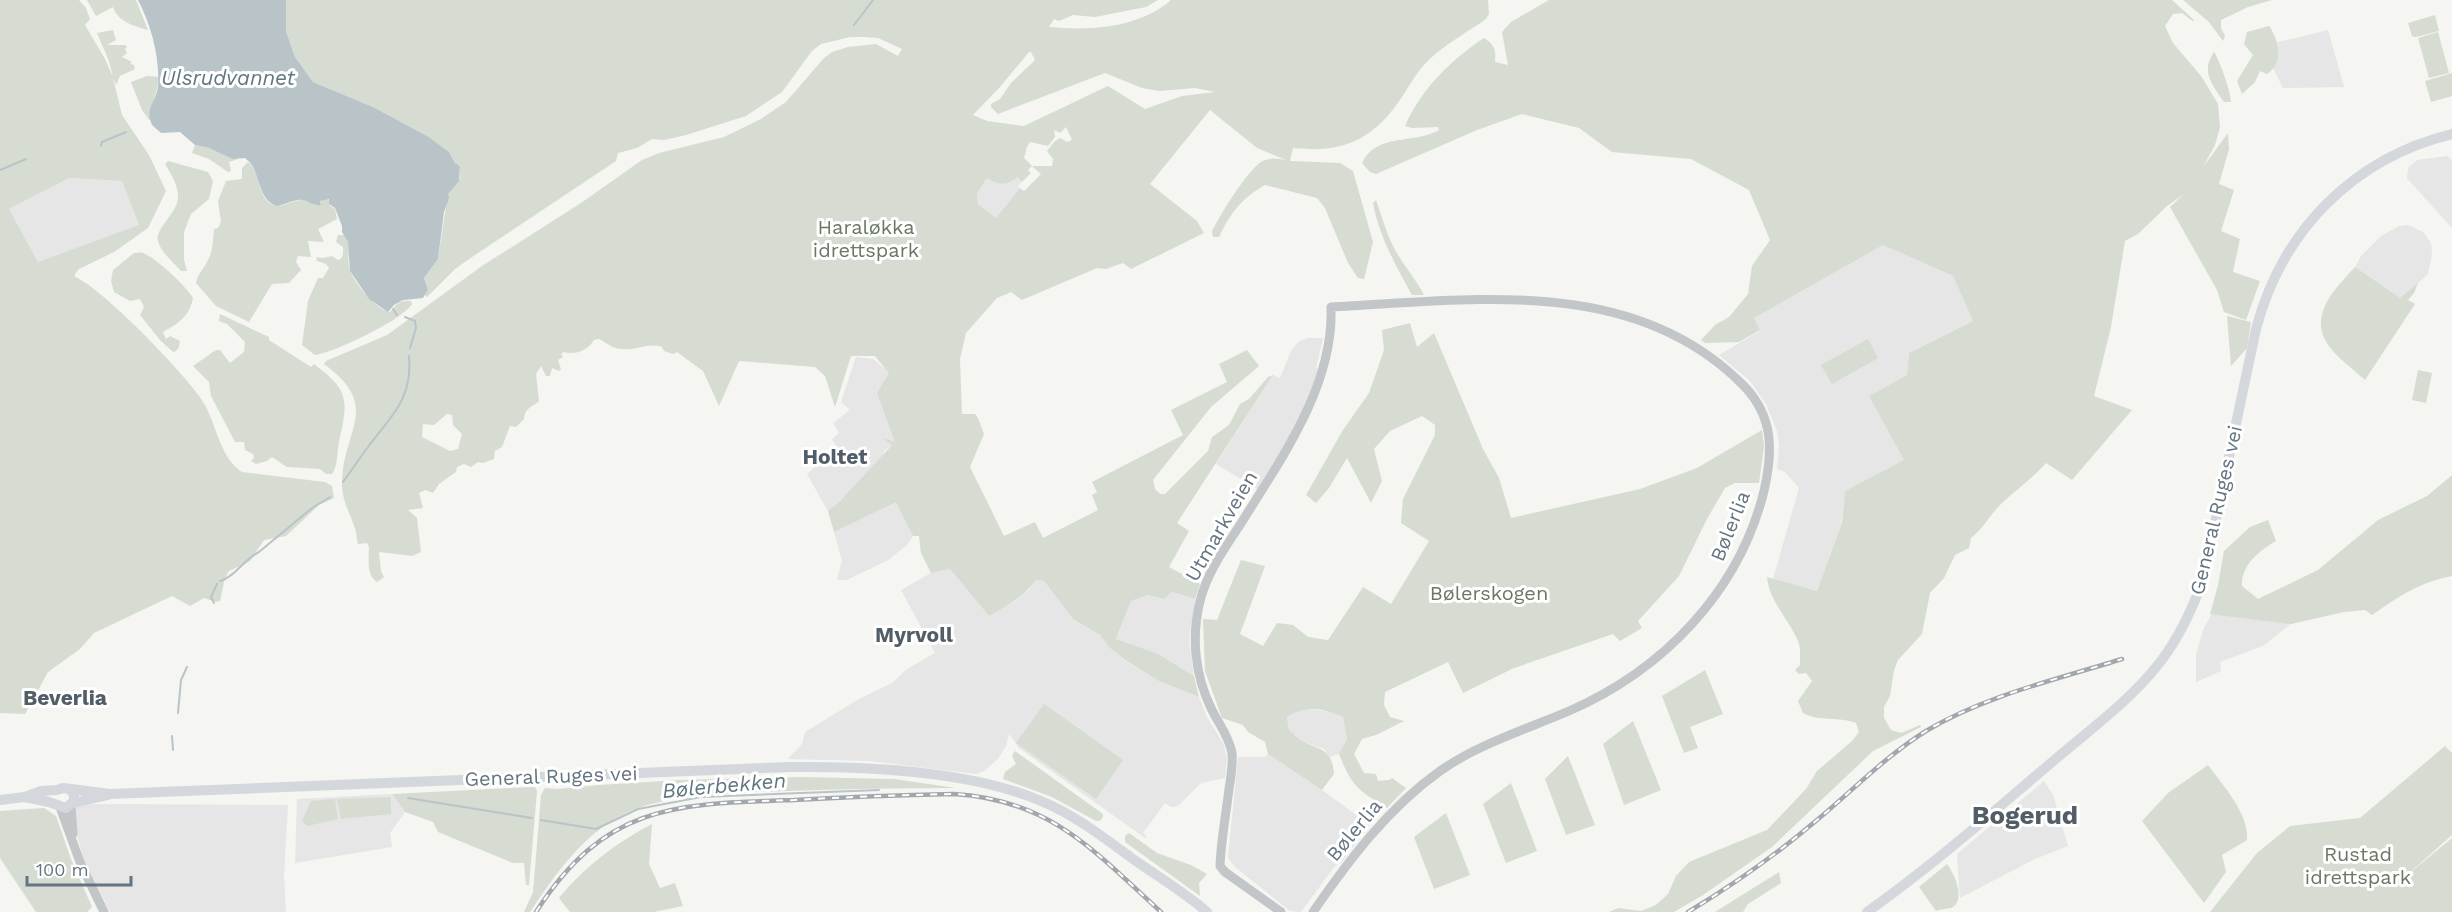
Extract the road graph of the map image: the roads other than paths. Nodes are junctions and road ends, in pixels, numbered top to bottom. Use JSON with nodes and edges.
{"nodes":[{"id":1,"x":2452,"y":134,"type":"edge"},
{"id":2,"x":1331,"y":307,"type":"joint"},
{"id":3,"x":70,"y":789,"type":"junction"},
{"id":4,"x":57,"y":790,"type":"junction"},
{"id":5,"x":110,"y":794,"type":"junction"},
{"id":6,"x":26,"y":797,"type":"junction"},
{"id":7,"x":0,"y":800,"type":"edge"},
{"id":8,"x":65,"y":805,"type":"junction"},
{"id":9,"x":104,"y":912,"type":"edge"},
{"id":10,"x":1206,"y":912,"type":"edge"},
{"id":11,"x":1281,"y":912,"type":"edge"},
{"id":12,"x":1312,"y":912,"type":"edge"},
{"id":13,"x":1867,"y":912,"type":"edge"}],
"edges":[{"from":1,"to":13,"type":"main road","name":"General Ruges vei"},
{"from":2,"to":11,"type":"street","name":"Utmarkveien"},
{"from":2,"to":12,"type":"street","name":"Bølerlia"},
{"from":3,"to":4,"type":"main road","name":"General Ruges vei"},
{"from":3,"to":5,"type":"main road","name":"General Ruges vei"},
{"from":3,"to":8,"type":"main road"},
{"from":4,"to":6,"type":"main road","name":"General Ruges vei"},
{"from":4,"to":8,"type":"main road"},
{"from":5,"to":8,"type":"main road","name":"General Ruges vei"},
{"from":5,"to":10,"type":"main road","name":"General Ruges vei"},
{"from":6,"to":7,"type":"main road"},
{"from":6,"to":8,"type":"main road"},
{"from":8,"to":9,"type":"street"}]}
